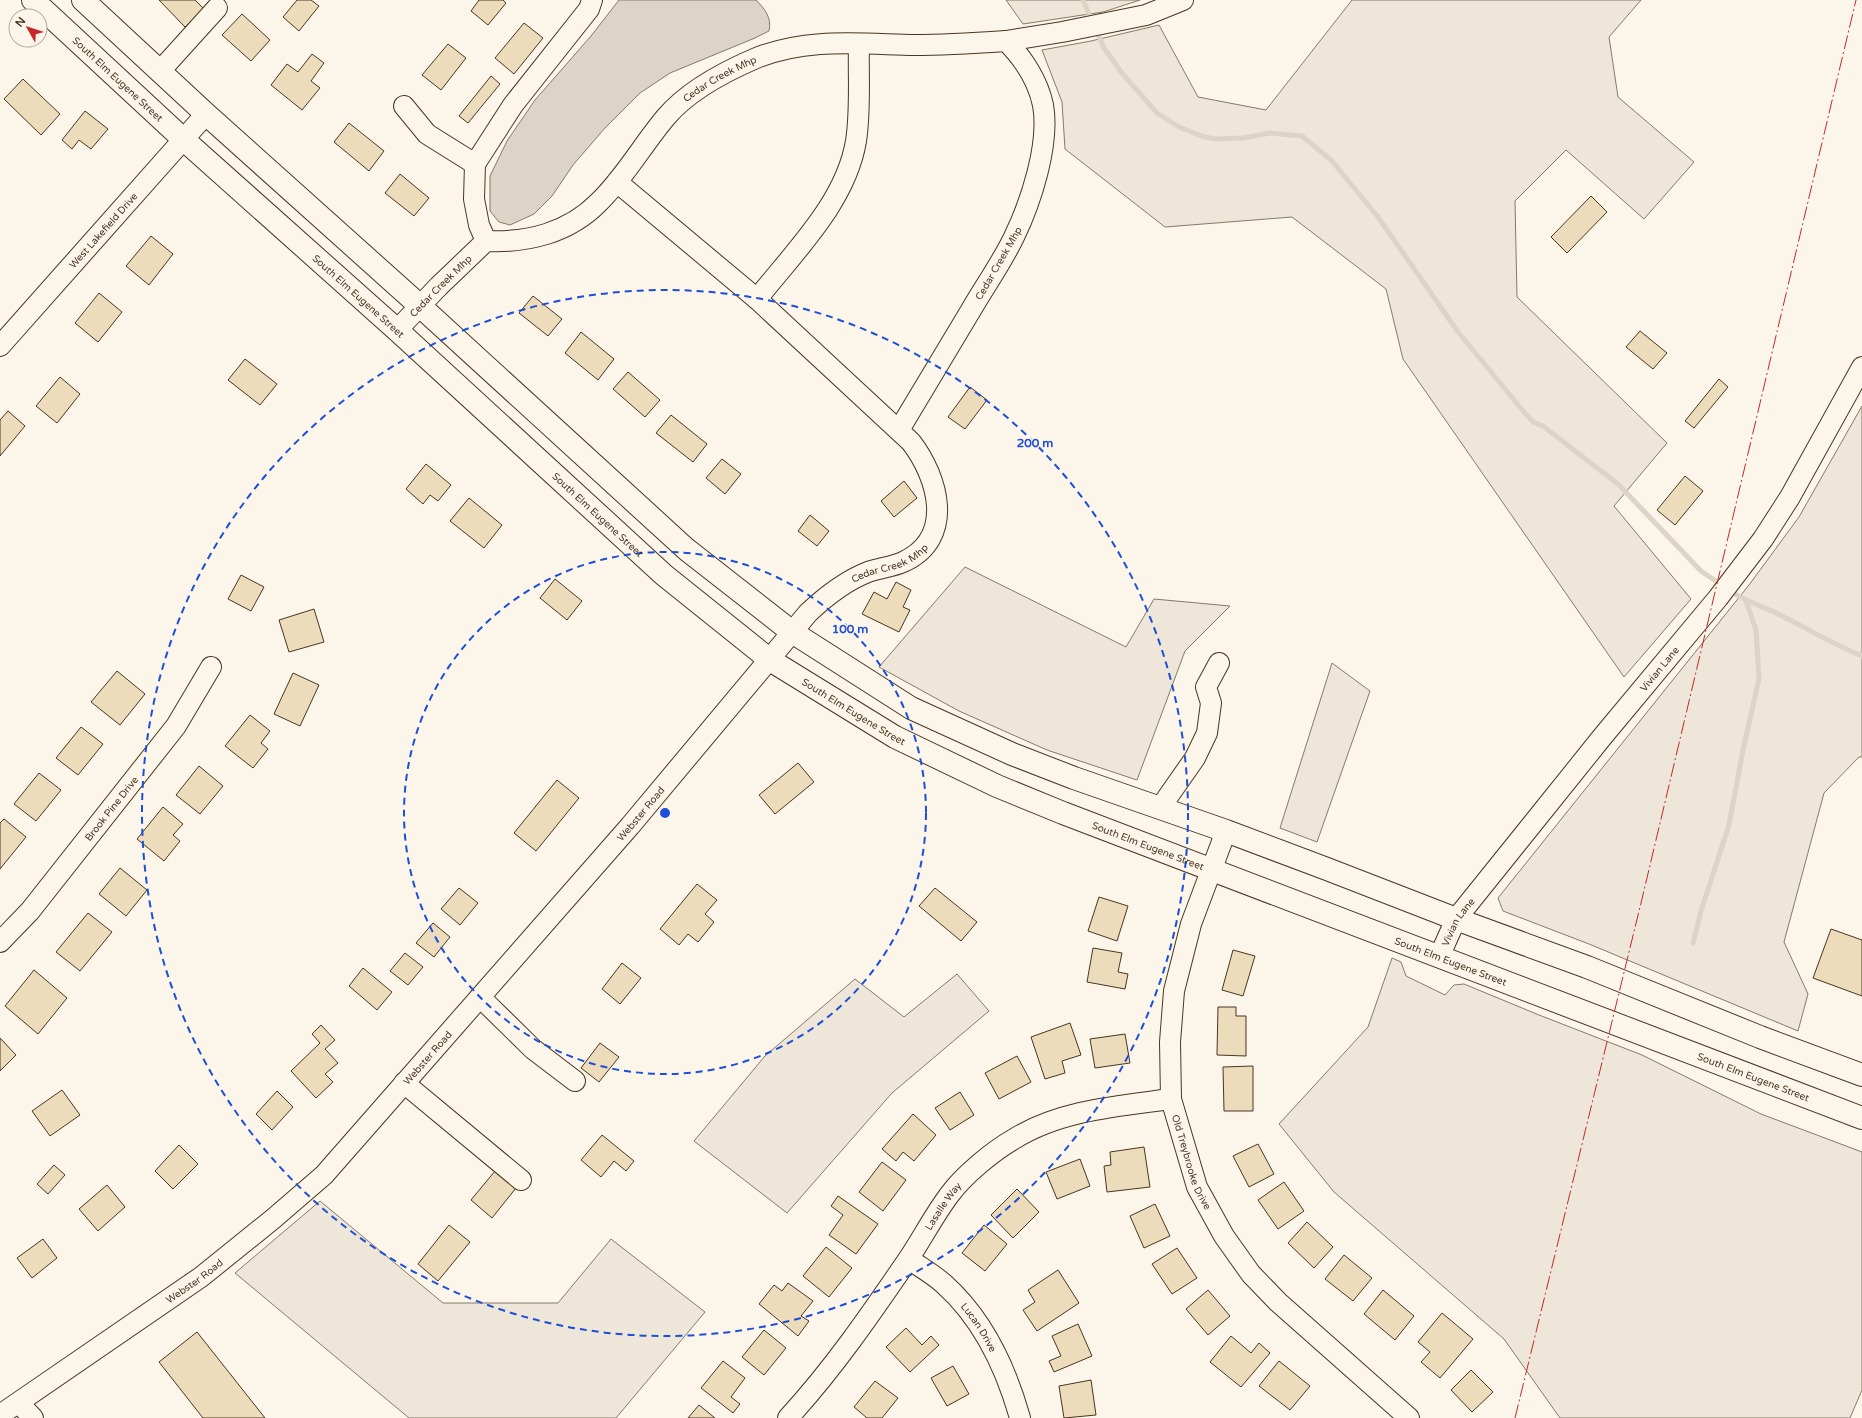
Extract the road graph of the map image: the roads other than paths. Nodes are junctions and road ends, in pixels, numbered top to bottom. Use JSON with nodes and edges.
{"nodes":[{"id":1,"x":33,"y":0,"type":"edge"},
{"id":2,"x":83,"y":0,"type":"edge"},
{"id":3,"x":592,"y":0,"type":"edge"},
{"id":4,"x":1183,"y":0,"type":"edge"},
{"id":5,"x":217,"y":8,"type":"dead end"},
{"id":6,"x":1006,"y":41,"type":"junction"},
{"id":7,"x":859,"y":44,"type":"junction"},
{"id":8,"x":160,"y":71,"type":"junction"},
{"id":9,"x":404,"y":106,"type":"dead end"},
{"id":10,"x":206,"y":114,"type":"junction"},
{"id":11,"x":183,"y":139,"type":"junction"},
{"id":12,"x":475,"y":164,"type":"junction"},
{"id":13,"x":617,"y":182,"type":"junction"},
{"id":14,"x":486,"y":241,"type":"junction"},
{"id":15,"x":757,"y":299,"type":"junction"},
{"id":16,"x":419,"y":306,"type":"junction"},
{"id":17,"x":397,"y":330,"type":"junction"},
{"id":18,"x":0,"y":346,"type":"edge"},
{"id":19,"x":1862,"y":367,"type":"edge"},
{"id":20,"x":899,"y":430,"type":"junction"},
{"id":21,"x":792,"y":632,"type":"junction"},
{"id":22,"x":770,"y":660,"type":"junction"},
{"id":23,"x":1219,"y":663,"type":"dead end"},
{"id":24,"x":211,"y":667,"type":"dead end"},
{"id":25,"x":1160,"y":808,"type":"junction"},
{"id":26,"x":1226,"y":831,"type":"junction"},
{"id":27,"x":1211,"y":869,"type":"junction"},
{"id":28,"x":1456,"y":919,"type":"junction"},
{"id":29,"x":0,"y":942,"type":"edge"},
{"id":30,"x":1439,"y":957,"type":"junction"},
{"id":31,"x":480,"y":997,"type":"junction"},
{"id":32,"x":1862,"y":1075,"type":"edge"},
{"id":33,"x":575,"y":1081,"type":"dead end"},
{"id":34,"x":404,"y":1083,"type":"junction"},
{"id":35,"x":1171,"y":1099,"type":"junction"},
{"id":36,"x":1862,"y":1118,"type":"edge"},
{"id":37,"x":521,"y":1180,"type":"dead end"},
{"id":38,"x":909,"y":1259,"type":"junction"},
{"id":39,"x":19,"y":1403,"type":"junction"},
{"id":40,"x":0,"y":1415,"type":"edge"},
{"id":41,"x":33,"y":1418,"type":"edge"},
{"id":42,"x":788,"y":1418,"type":"edge"},
{"id":43,"x":1020,"y":1418,"type":"edge"},
{"id":44,"x":1410,"y":1418,"type":"edge"}],
"edges":[{"from":1,"to":11,"type":"main road","name":"South Elm Eugene Street"},
{"from":2,"to":8,"type":"main road"},
{"from":3,"to":12,"type":"street"},
{"from":4,"to":6,"type":"street","name":"Cedar Creek Mhp"},
{"from":5,"to":8,"type":"street"},
{"from":6,"to":7,"type":"street","name":"Cedar Creek Mhp"},
{"from":6,"to":20,"type":"street","name":"Cedar Creek Mhp"},
{"from":7,"to":13,"type":"street","name":"Cedar Creek Mhp"},
{"from":7,"to":15,"type":"street"},
{"from":8,"to":10,"type":"main road"},
{"from":9,"to":12,"type":"street"},
{"from":10,"to":11,"type":"street","name":"West Lakefield Drive"},
{"from":10,"to":16,"type":"main road"},
{"from":11,"to":17,"type":"main road","name":"South Elm Eugene Street"},
{"from":11,"to":18,"type":"street","name":"West Lakefield Drive"},
{"from":12,"to":14,"type":"street"},
{"from":13,"to":14,"type":"street","name":"Cedar Creek Mhp"},
{"from":13,"to":15,"type":"street","name":"Cedar Creek Mhp"},
{"from":14,"to":16,"type":"street","name":"Cedar Creek Mhp"},
{"from":15,"to":20,"type":"street","name":"Cedar Creek Mhp"},
{"from":16,"to":17,"type":"street","name":"Cedar Creek Mhp"},
{"from":16,"to":21,"type":"main road"},
{"from":17,"to":22,"type":"main road","name":"South Elm Eugene Street"},
{"from":19,"to":28,"type":"street","name":"Vivian Lane"},
{"from":20,"to":21,"type":"street","name":"Cedar Creek Mhp"},
{"from":21,"to":22,"type":"street","name":"Webster Road"},
{"from":21,"to":25,"type":"main road"},
{"from":22,"to":27,"type":"main road","name":"South Elm Eugene Street"},
{"from":22,"to":31,"type":"street","name":"Webster Road"},
{"from":23,"to":25,"type":"street"},
{"from":24,"to":29,"type":"street","name":"Brook Pine Drive"},
{"from":25,"to":26,"type":"main road"},
{"from":26,"to":27,"type":"street","name":"Old Treybrooke Drive"},
{"from":26,"to":28,"type":"main road"},
{"from":27,"to":30,"type":"main road","name":"South Elm Eugene Street"},
{"from":27,"to":35,"type":"street","name":"Old Treybrooke Drive"},
{"from":28,"to":30,"type":"street","name":"Vivian Lane"},
{"from":28,"to":32,"type":"main road"},
{"from":30,"to":36,"type":"main road","name":"South Elm Eugene Street"},
{"from":31,"to":33,"type":"street"},
{"from":31,"to":34,"type":"street","name":"Webster Road"},
{"from":34,"to":37,"type":"street"},
{"from":34,"to":39,"type":"street","name":"Webster Road"},
{"from":35,"to":38,"type":"street","name":"Lasalle Way"},
{"from":35,"to":44,"type":"street","name":"Old Treybrooke Drive"},
{"from":38,"to":42,"type":"street","name":"Lasalle Way"},
{"from":38,"to":43,"type":"street","name":"Lucan Drive"},
{"from":39,"to":40,"type":"street","name":"Webster Road"},
{"from":39,"to":41,"type":"street"}]}
